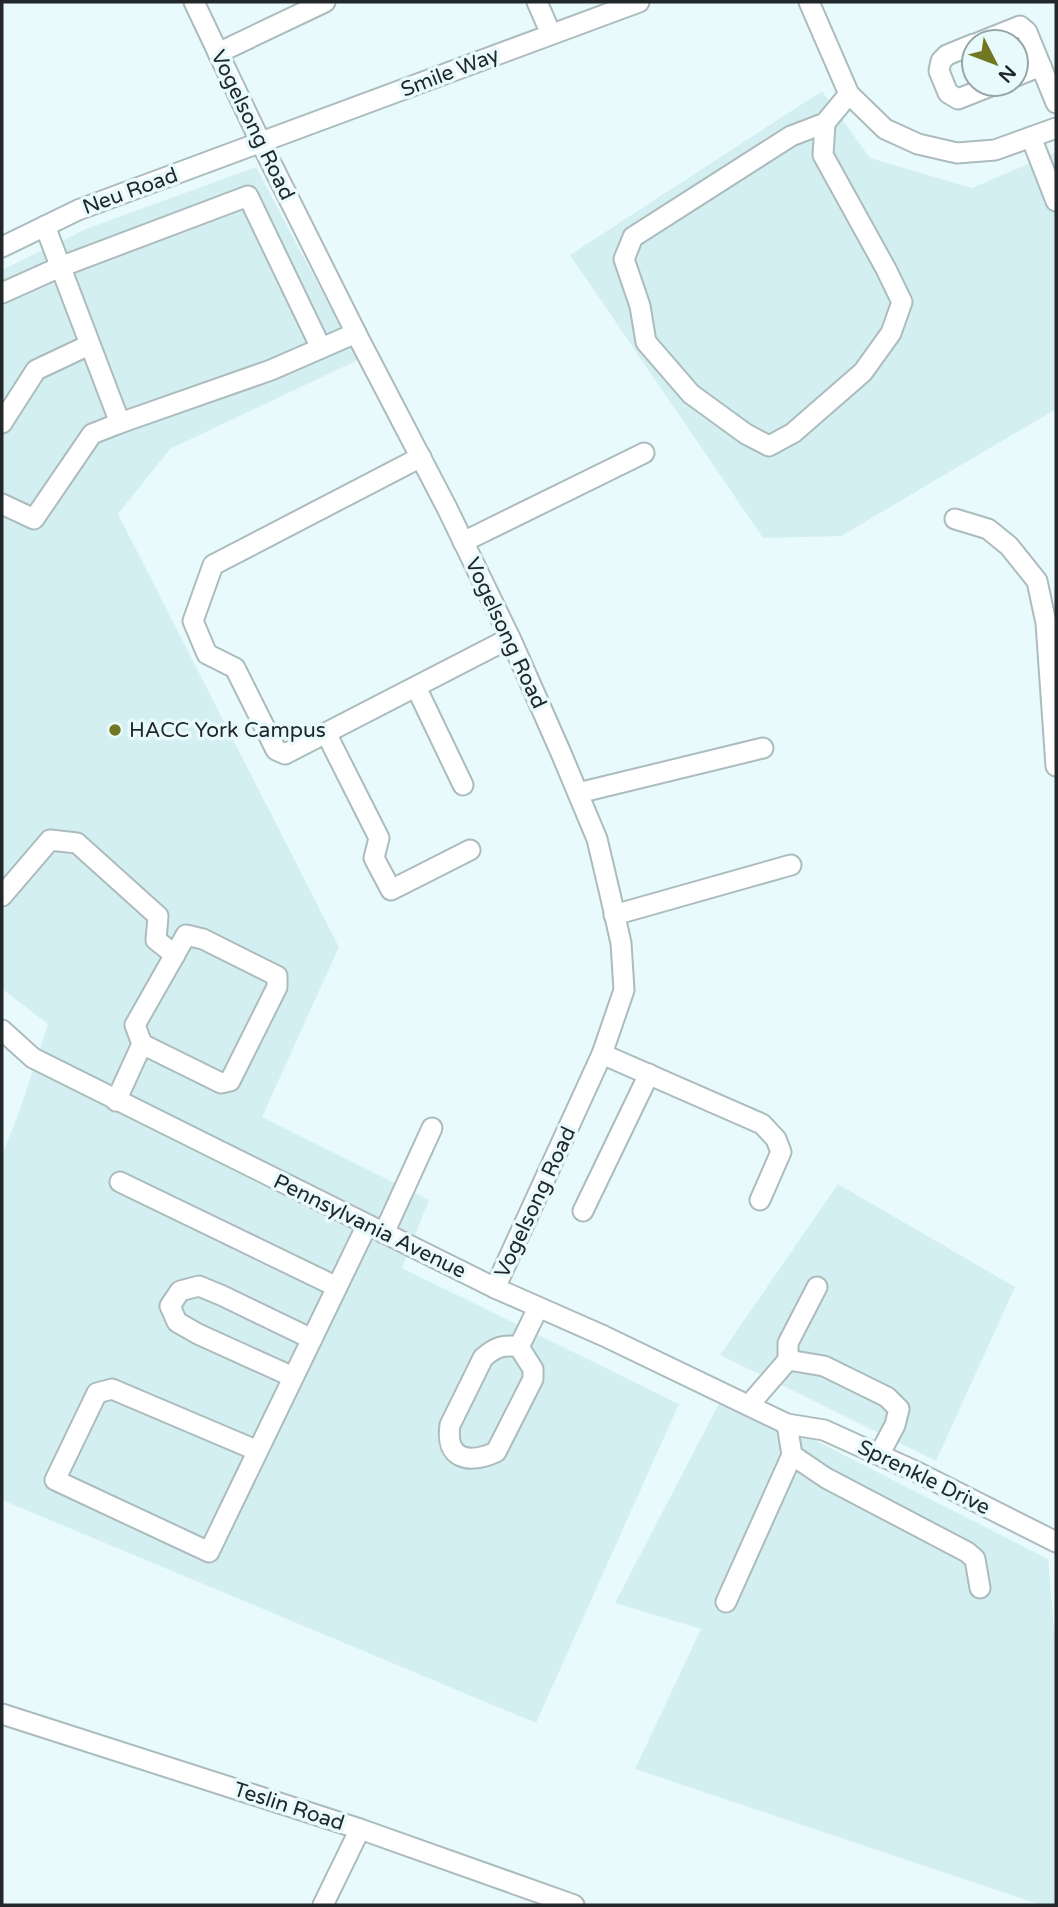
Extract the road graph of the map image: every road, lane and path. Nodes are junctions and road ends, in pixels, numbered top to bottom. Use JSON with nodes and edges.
{"nodes":[{"id":1,"x":194,"y":2,"type":"edge"},
{"id":2,"x":325,"y":2,"type":"edge"},
{"id":3,"x":537,"y":2,"type":"edge"},
{"id":4,"x":639,"y":2,"type":"edge"},
{"id":5,"x":809,"y":2,"type":"edge"},
{"id":6,"x":551,"y":34,"type":"junction"},
{"id":7,"x":1030,"y":39,"type":"edge"},
{"id":8,"x":960,"y":50,"type":"edge"},
{"id":9,"x":218,"y":53,"type":"junction"},
{"id":10,"x":1041,"y":66,"type":"junction"},
{"id":11,"x":1030,"y":70,"type":"edge"},
{"id":12,"x":849,"y":94,"type":"junction"},
{"id":13,"x":961,"y":98,"type":"edge"},
{"id":14,"x":1056,"y":103,"type":"edge"},
{"id":15,"x":825,"y":123,"type":"junction"},
{"id":16,"x":1056,"y":128,"type":"edge"},
{"id":17,"x":1031,"y":137,"type":"junction"},
{"id":18,"x":261,"y":143,"type":"junction"},
{"id":19,"x":1051,"y":174,"type":"edge"},
{"id":20,"x":1056,"y":201,"type":"edge"},
{"id":21,"x":45,"y":226,"type":"junction"},
{"id":22,"x":2,"y":247,"type":"edge"},
{"id":23,"x":60,"y":267,"type":"junction"},
{"id":24,"x":2,"y":293,"type":"edge"},
{"id":25,"x":356,"y":333,"type":"junction"},
{"id":26,"x":89,"y":345,"type":"junction"},
{"id":27,"x":321,"y":348,"type":"junction"},
{"id":28,"x":2,"y":423,"type":"edge"},
{"id":29,"x":120,"y":423,"type":"junction"},
{"id":30,"x":644,"y":453,"type":"dead end"},
{"id":31,"x":421,"y":457,"type":"junction"},
{"id":32,"x":2,"y":504,"type":"edge"},
{"id":33,"x":955,"y":519,"type":"dead end"},
{"id":34,"x":463,"y":542,"type":"junction"},
{"id":35,"x":510,"y":638,"type":"junction"},
{"id":36,"x":416,"y":687,"type":"junction"},
{"id":37,"x":326,"y":733,"type":"junction"},
{"id":38,"x":763,"y":748,"type":"dead end"},
{"id":39,"x":1056,"y":766,"type":"edge"},
{"id":40,"x":463,"y":785,"type":"dead end"},
{"id":41,"x":578,"y":793,"type":"junction"},
{"id":42,"x":470,"y":850,"type":"dead end"},
{"id":43,"x":791,"y":865,"type":"dead end"},
{"id":44,"x":2,"y":896,"type":"edge"},
{"id":45,"x":614,"y":915,"type":"junction"},
{"id":46,"x":175,"y":955,"type":"junction"},
{"id":47,"x":2,"y":1030,"type":"edge"},
{"id":48,"x":142,"y":1044,"type":"junction"},
{"id":49,"x":602,"y":1054,"type":"junction"},
{"id":50,"x":649,"y":1074,"type":"junction"},
{"id":51,"x":116,"y":1101,"type":"junction"},
{"id":52,"x":432,"y":1128,"type":"dead end"},
{"id":53,"x":121,"y":1182,"type":"dead end"},
{"id":54,"x":760,"y":1200,"type":"dead end"},
{"id":55,"x":583,"y":1211,"type":"dead end"},
{"id":56,"x":375,"y":1229,"type":"junction"},
{"id":57,"x":337,"y":1287,"type":"junction"},
{"id":58,"x":817,"y":1287,"type":"dead end"},
{"id":59,"x":495,"y":1288,"type":"junction"},
{"id":60,"x":538,"y":1308,"type":"junction"},
{"id":61,"x":312,"y":1339,"type":"junction"},
{"id":62,"x":519,"y":1348,"type":"junction"},
{"id":63,"x":788,"y":1360,"type":"junction"},
{"id":64,"x":293,"y":1377,"type":"junction"},
{"id":65,"x":748,"y":1405,"type":"junction"},
{"id":66,"x":787,"y":1424,"type":"junction"},
{"id":67,"x":258,"y":1451,"type":"junction"},
{"id":68,"x":792,"y":1455,"type":"junction"},
{"id":69,"x":879,"y":1455,"type":"junction"},
{"id":70,"x":1056,"y":1542,"type":"edge"},
{"id":71,"x":981,"y":1588,"type":"dead end"},
{"id":72,"x":726,"y":1602,"type":"dead end"},
{"id":73,"x":2,"y":1714,"type":"edge"},
{"id":74,"x":360,"y":1829,"type":"junction"},
{"id":75,"x":323,"y":1905,"type":"edge"},
{"id":76,"x":574,"y":1905,"type":"edge"}],
"edges":[{"from":1,"to":9,"type":"street","name":"Vogelsong Road"},
{"from":2,"to":9,"type":"street"},
{"from":3,"to":6,"type":"street"},
{"from":4,"to":6,"type":"street","name":"Smile Way"},
{"from":5,"to":12,"type":"street"},
{"from":6,"to":18,"type":"street","name":"Smile Way"},
{"from":7,"to":10,"type":"street"},
{"from":8,"to":13,"type":"street"},
{"from":9,"to":18,"type":"street","name":"Vogelsong Road"},
{"from":10,"to":11,"type":"street"},
{"from":10,"to":14,"type":"street"},
{"from":12,"to":15,"type":"street"},
{"from":12,"to":17,"type":"street"},
{"from":15,"to":15,"type":"street"},
{"from":16,"to":17,"type":"street"},
{"from":17,"to":19,"type":"street"},
{"from":18,"to":21,"type":"street","name":"Neu Road"},
{"from":18,"to":25,"type":"street","name":"Vogelsong Road"},
{"from":19,"to":20,"type":"street"},
{"from":21,"to":22,"type":"street","name":"Neu Road"},
{"from":21,"to":23,"type":"street"},
{"from":23,"to":24,"type":"street"},
{"from":23,"to":26,"type":"street"},
{"from":23,"to":27,"type":"street"},
{"from":25,"to":27,"type":"street"},
{"from":25,"to":31,"type":"street","name":"Vogelsong Road"},
{"from":26,"to":28,"type":"street"},
{"from":26,"to":29,"type":"street"},
{"from":27,"to":29,"type":"street"},
{"from":29,"to":32,"type":"street"},
{"from":30,"to":34,"type":"street"},
{"from":31,"to":34,"type":"street","name":"Vogelsong Road"},
{"from":31,"to":37,"type":"street"},
{"from":33,"to":39,"type":"street"},
{"from":34,"to":35,"type":"street","name":"Vogelsong Road"},
{"from":35,"to":36,"type":"street"},
{"from":35,"to":41,"type":"street","name":"Vogelsong Road"},
{"from":36,"to":37,"type":"street"},
{"from":36,"to":40,"type":"street"},
{"from":37,"to":42,"type":"street"},
{"from":38,"to":41,"type":"street"},
{"from":41,"to":45,"type":"street","name":"Vogelsong Road"},
{"from":43,"to":45,"type":"street"},
{"from":44,"to":46,"type":"street"},
{"from":45,"to":49,"type":"street","name":"Vogelsong Road"},
{"from":46,"to":48,"type":"street"},
{"from":46,"to":48,"type":"street"},
{"from":47,"to":51,"type":"street","name":"Pennsylvania Avenue"},
{"from":48,"to":51,"type":"street"},
{"from":49,"to":50,"type":"street"},
{"from":49,"to":59,"type":"street","name":"Vogelsong Road"},
{"from":50,"to":54,"type":"street"},
{"from":50,"to":55,"type":"street"},
{"from":51,"to":56,"type":"street","name":"Pennsylvania Avenue"},
{"from":52,"to":56,"type":"street"},
{"from":53,"to":57,"type":"street"},
{"from":56,"to":57,"type":"street"},
{"from":56,"to":59,"type":"street","name":"Pennsylvania Avenue"},
{"from":57,"to":61,"type":"street"},
{"from":58,"to":63,"type":"street"},
{"from":59,"to":60,"type":"street","name":"Pennsylvania Avenue"},
{"from":60,"to":62,"type":"street"},
{"from":60,"to":65,"type":"street","name":"Pennsylvania Avenue"},
{"from":61,"to":64,"type":"street"},
{"from":61,"to":64,"type":"street"},
{"from":62,"to":62,"type":"street"},
{"from":63,"to":65,"type":"street"},
{"from":63,"to":69,"type":"street"},
{"from":64,"to":67,"type":"street"},
{"from":65,"to":66,"type":"street","name":"Pennsylvania Avenue"},
{"from":66,"to":68,"type":"street"},
{"from":66,"to":69,"type":"street","name":"Sprenkle Drive"},
{"from":67,"to":67,"type":"street"},
{"from":68,"to":71,"type":"street"},
{"from":68,"to":72,"type":"street"},
{"from":69,"to":70,"type":"street","name":"Sprenkle Drive"},
{"from":73,"to":74,"type":"street","name":"Teslin Road"},
{"from":74,"to":75,"type":"street"},
{"from":74,"to":76,"type":"street","name":"Teslin Road"}]}
